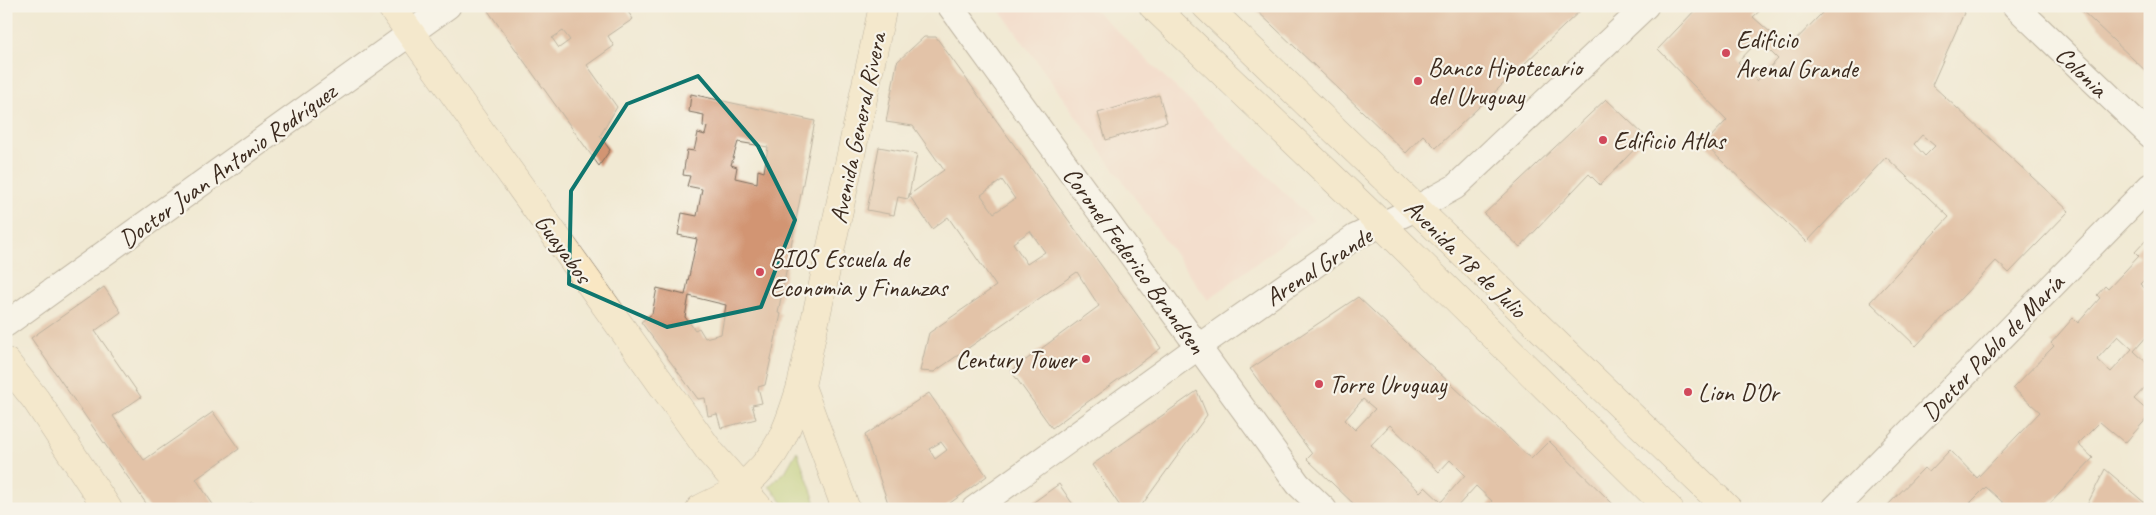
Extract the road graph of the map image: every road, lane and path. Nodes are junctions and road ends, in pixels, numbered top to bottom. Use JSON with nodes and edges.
{"nodes":[{"id":1,"x":391,"y":6,"type":"edge"},
{"id":2,"x":448,"y":6,"type":"edge"},
{"id":3,"x":883,"y":6,"type":"edge"},
{"id":4,"x":950,"y":6,"type":"edge"},
{"id":5,"x":1153,"y":6,"type":"edge"},
{"id":6,"x":1206,"y":6,"type":"edge"},
{"id":7,"x":1646,"y":6,"type":"edge"},
{"id":8,"x":2015,"y":6,"type":"edge"},
{"id":9,"x":410,"y":33,"type":"junction"},
{"id":10,"x":2150,"y":135,"type":"edge"},
{"id":11,"x":2150,"y":186,"type":"edge"},
{"id":12,"x":1415,"y":209,"type":"junction"},
{"id":13,"x":1382,"y":225,"type":"junction"},
{"id":14,"x":6,"y":324,"type":"edge"},
{"id":15,"x":1198,"y":346,"type":"junction"},
{"id":16,"x":6,"y":362,"type":"edge"},
{"id":17,"x":801,"y":386,"type":"junction"},
{"id":18,"x":741,"y":488,"type":"junction"},
{"id":19,"x":108,"y":509,"type":"edge"},
{"id":20,"x":700,"y":509,"type":"edge"},
{"id":21,"x":760,"y":509,"type":"edge"},
{"id":22,"x":846,"y":509,"type":"edge"},
{"id":23,"x":974,"y":509,"type":"edge"},
{"id":24,"x":1324,"y":509,"type":"edge"},
{"id":25,"x":1669,"y":509,"type":"edge"},
{"id":26,"x":1728,"y":509,"type":"edge"},
{"id":27,"x":1834,"y":509,"type":"edge"}],
"edges":[{"from":1,"to":9,"type":"main road","name":"Guayabos"},
{"from":2,"to":9,"type":"street","name":"Doctor Juan Antonio Rodríguez"},
{"from":3,"to":17,"type":"main road","name":"Avenida General Rivera"},
{"from":4,"to":15,"type":"street","name":"Coronel Federico Brandsen"},
{"from":5,"to":13,"type":"main road","name":"Avenida 18 de Julio"},
{"from":6,"to":12,"type":"main road","name":"Avenida 18 de Julio"},
{"from":7,"to":12,"type":"street","name":"Arenal Grande"},
{"from":8,"to":10,"type":"street","name":"Colonia"},
{"from":9,"to":14,"type":"street","name":"Doctor Juan Antonio Rodríguez"},
{"from":9,"to":18,"type":"main road","name":"Guayabos"},
{"from":11,"to":27,"type":"street","name":"Doctor Pablo de María"},
{"from":12,"to":13,"type":"street","name":"Arenal Grande"},
{"from":12,"to":26,"type":"main road","name":"Avenida 18 de Julio"},
{"from":13,"to":15,"type":"street","name":"Arenal Grande"},
{"from":13,"to":25,"type":"main road","name":"Avenida 18 de Julio"},
{"from":15,"to":23,"type":"street","name":"Arenal Grande"},
{"from":15,"to":24,"type":"street","name":"Coronel Federico Brandsen"},
{"from":16,"to":19,"type":"main road"},
{"from":17,"to":18,"type":"main road","name":"Avenida General Rivera"},
{"from":17,"to":22,"type":"main road"},
{"from":18,"to":20,"type":"main road","name":"Avenida General Rivera"},
{"from":18,"to":21,"type":"main road"}]}
